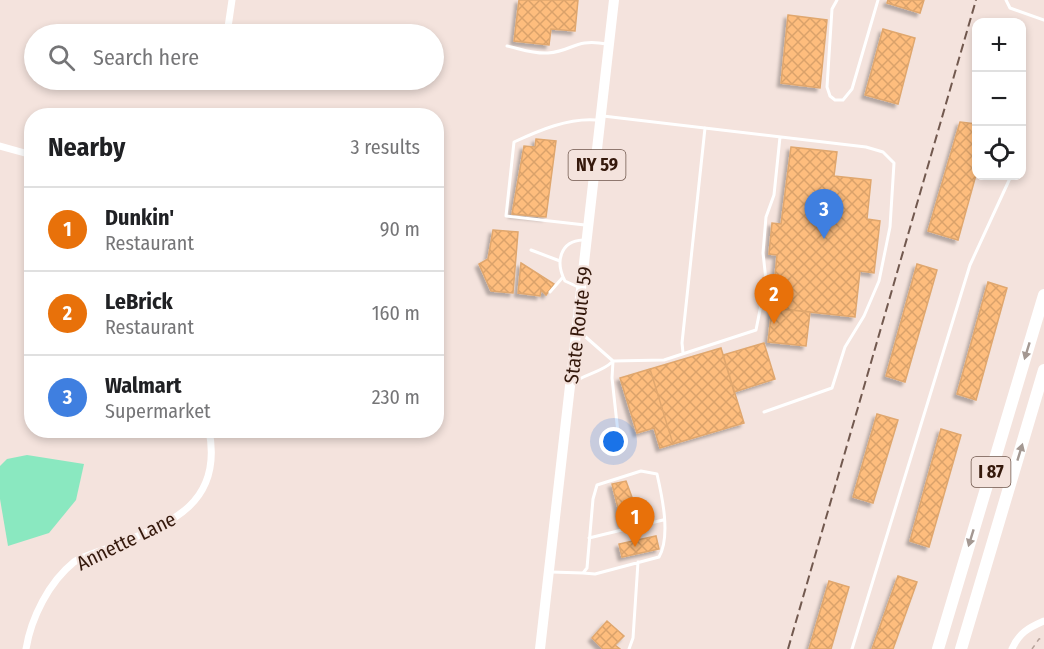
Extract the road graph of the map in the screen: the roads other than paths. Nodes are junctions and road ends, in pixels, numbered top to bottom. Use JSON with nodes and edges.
{"nodes":[{"id":1,"x":232,"y":0,"type":"edge"},
{"id":2,"x":614,"y":0,"type":"edge"},
{"id":3,"x":837,"y":0,"type":"edge"},
{"id":4,"x":878,"y":0,"type":"edge"},
{"id":5,"x":1006,"y":0,"type":"edge"},
{"id":6,"x":1044,"y":20,"type":"edge"},
{"id":7,"x":228,"y":24,"type":"edge"},
{"id":8,"x":609,"y":44,"type":"junction"},
{"id":9,"x":507,"y":46,"type":"dead end"},
{"id":10,"x":602,"y":118,"type":"junction"},
{"id":11,"x":705,"y":128,"type":"junction"},
{"id":12,"x":780,"y":138,"type":"junction"},
{"id":13,"x":0,"y":146,"type":"edge"},
{"id":14,"x":24,"y":153,"type":"edge"},
{"id":15,"x":1009,"y":180,"type":"edge"},
{"id":16,"x":590,"y":226,"type":"junction"},
{"id":17,"x":588,"y":240,"type":"junction"},
{"id":18,"x":531,"y":250,"type":"dead end"},
{"id":19,"x":560,"y":261,"type":"junction"},
{"id":20,"x":563,"y":277,"type":"junction"},
{"id":21,"x":582,"y":289,"type":"junction"},
{"id":22,"x":550,"y":292,"type":"dead end"},
{"id":23,"x":1044,"y":295,"type":"edge"},
{"id":24,"x":577,"y":329,"type":"junction"},
{"id":25,"x":683,"y":353,"type":"junction"},
{"id":26,"x":613,"y":361,"type":"junction"},
{"id":27,"x":1044,"y":370,"type":"edge"},
{"id":28,"x":571,"y":385,"type":"junction"},
{"id":29,"x":764,"y":412,"type":"dead end"},
{"id":30,"x":209,"y":438,"type":"edge"},
{"id":31,"x":620,"y":451,"type":"dead end"},
{"id":32,"x":663,"y":520,"type":"junction"},
{"id":33,"x":589,"y":538,"type":"junction"},
{"id":34,"x":638,"y":562,"type":"junction"},
{"id":35,"x":549,"y":572,"type":"junction"},
{"id":36,"x":583,"y":573,"type":"junction"},
{"id":37,"x":1044,"y":621,"type":"edge"},
{"id":38,"x":26,"y":649,"type":"edge"},
{"id":39,"x":540,"y":649,"type":"edge"},
{"id":40,"x":629,"y":649,"type":"edge"},
{"id":41,"x":852,"y":649,"type":"edge"},
{"id":42,"x":938,"y":649,"type":"edge"},
{"id":43,"x":961,"y":649,"type":"edge"},
{"id":44,"x":1011,"y":649,"type":"edge"}],
"edges":[{"from":1,"to":7,"type":"street"},
{"from":2,"to":8,"type":"main road","name":"State Route 59","number":"NY 59"},
{"from":3,"to":4,"type":"lane"},
{"from":5,"to":6,"type":"lane"},
{"from":8,"to":9,"type":"lane"},
{"from":8,"to":10,"type":"main road","name":"State Route 59","number":"NY 59"},
{"from":10,"to":11,"type":"lane"},
{"from":10,"to":16,"type":"main road","name":"State Route 59","number":"NY 59"},
{"from":10,"to":16,"type":"lane"},
{"from":11,"to":12,"type":"lane"},
{"from":11,"to":25,"type":"lane"},
{"from":12,"to":25,"type":"lane"},
{"from":12,"to":29,"type":"lane"},
{"from":13,"to":14,"type":"street"},
{"from":15,"to":41,"type":"lane"},
{"from":16,"to":17,"type":"main road","name":"State Route 59","number":"NY 59"},
{"from":17,"to":19,"type":"lane"},
{"from":17,"to":21,"type":"main road","name":"State Route 59","number":"NY 59"},
{"from":18,"to":19,"type":"lane"},
{"from":19,"to":20,"type":"lane"},
{"from":20,"to":21,"type":"lane"},
{"from":20,"to":22,"type":"lane"},
{"from":21,"to":24,"type":"main road","name":"State Route 59","number":"NY 59"},
{"from":23,"to":42,"type":"highway","number":"I 87","one_way":true},
{"from":24,"to":26,"type":"lane"},
{"from":24,"to":28,"type":"main road","name":"State Route 59","number":"NY 59"},
{"from":25,"to":26,"type":"lane"},
{"from":26,"to":28,"type":"lane"},
{"from":26,"to":31,"type":"lane"},
{"from":43,"to":27,"type":"highway","number":"I 87","one_way":true},
{"from":28,"to":35,"type":"main road","name":"State Route 59","number":"NY 59"},
{"from":30,"to":38,"type":"street","name":"Annette Lane"},
{"from":32,"to":33,"type":"lane"},
{"from":32,"to":33,"type":"lane"},
{"from":32,"to":34,"type":"lane"},
{"from":33,"to":36,"type":"lane"},
{"from":34,"to":36,"type":"lane"},
{"from":34,"to":40,"type":"lane"},
{"from":35,"to":36,"type":"lane"},
{"from":35,"to":39,"type":"main road","name":"State Route 59","number":"NY 59"},
{"from":37,"to":44,"type":"street"}]}
